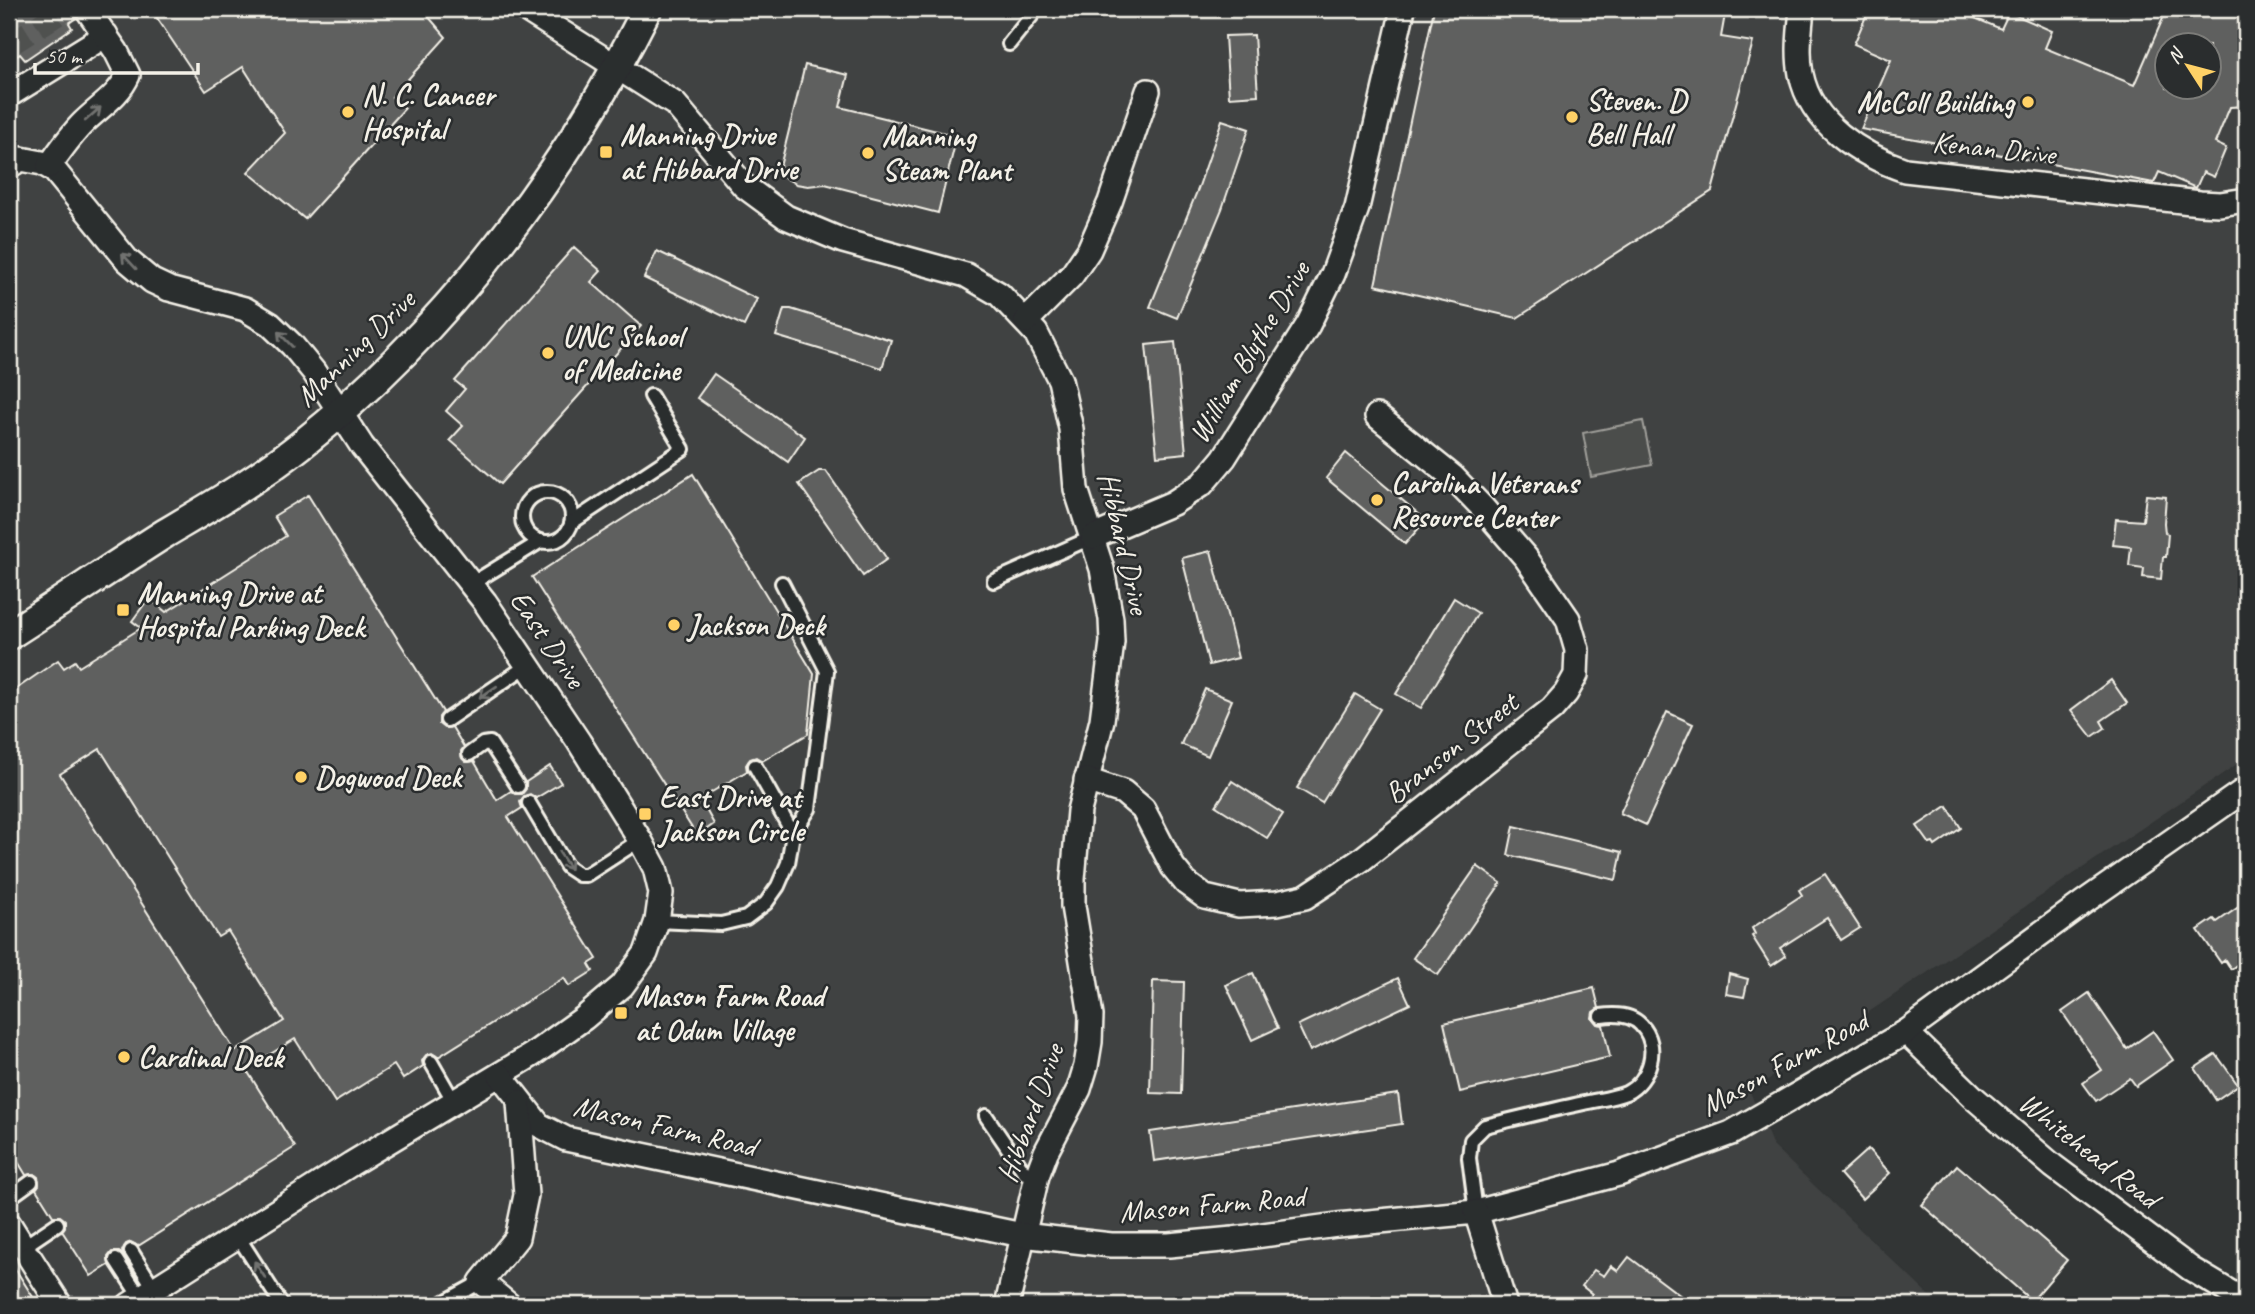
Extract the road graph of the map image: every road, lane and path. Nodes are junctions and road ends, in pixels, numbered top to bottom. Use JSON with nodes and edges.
{"nodes":[{"id":1,"x":87,"y":9,"type":"edge"},
{"id":2,"x":525,"y":9,"type":"edge"},
{"id":3,"x":647,"y":9,"type":"edge"},
{"id":4,"x":1037,"y":9,"type":"edge"},
{"id":5,"x":1404,"y":9,"type":"edge"},
{"id":6,"x":1802,"y":9,"type":"edge"},
{"id":7,"x":106,"y":35,"type":"junction"},
{"id":8,"x":1009,"y":44,"type":"dead end"},
{"id":9,"x":617,"y":68,"type":"junction"},
{"id":10,"x":1148,"y":91,"type":"dead end"},
{"id":11,"x":9,"y":95,"type":"edge"},
{"id":12,"x":9,"y":166,"type":"edge"},
{"id":13,"x":49,"y":166,"type":"junction"},
{"id":14,"x":2246,"y":200,"type":"edge"},
{"id":15,"x":1026,"y":321,"type":"junction"},
{"id":16,"x":651,"y":396,"type":"dead end"},
{"id":17,"x":340,"y":413,"type":"junction"},
{"id":18,"x":1377,"y":416,"type":"dead end"},
{"id":19,"x":571,"y":523,"type":"junction"},
{"id":20,"x":1093,"y":537,"type":"junction"},
{"id":21,"x":541,"y":541,"type":"junction"},
{"id":22,"x":994,"y":581,"type":"dead end"},
{"id":23,"x":782,"y":583,"type":"dead end"},
{"id":24,"x":471,"y":584,"type":"junction"},
{"id":25,"x":11,"y":628,"type":"edge"},
{"id":26,"x":528,"y":665,"type":"junction"},
{"id":27,"x":447,"y":720,"type":"dead end"},
{"id":28,"x":469,"y":754,"type":"dead end"},
{"id":29,"x":755,"y":766,"type":"dead end"},
{"id":30,"x":1086,"y":780,"type":"junction"},
{"id":31,"x":518,"y":786,"type":"dead end"},
{"id":32,"x":2246,"y":789,"type":"edge"},
{"id":33,"x":529,"y":803,"type":"dead end"},
{"id":34,"x":793,"y":834,"type":"junction"},
{"id":35,"x":640,"y":840,"type":"junction"},
{"id":36,"x":657,"y":921,"type":"junction"},
{"id":37,"x":1601,"y":1016,"type":"dead end"},
{"id":38,"x":1906,"y":1032,"type":"junction"},
{"id":39,"x":431,"y":1062,"type":"dead end"},
{"id":40,"x":499,"y":1075,"type":"junction"},
{"id":41,"x":454,"y":1102,"type":"junction"},
{"id":42,"x":519,"y":1102,"type":"junction"},
{"id":43,"x":986,"y":1116,"type":"dead end"},
{"id":44,"x":1025,"y":1173,"type":"dead end"},
{"id":45,"x":31,"y":1182,"type":"dead end"},
{"id":46,"x":9,"y":1198,"type":"edge"},
{"id":47,"x":1476,"y":1212,"type":"junction"},
{"id":48,"x":57,"y":1223,"type":"dead end"},
{"id":49,"x":9,"y":1225,"type":"edge"},
{"id":50,"x":1022,"y":1235,"type":"junction"},
{"id":51,"x":237,"y":1236,"type":"junction"},
{"id":52,"x":26,"y":1251,"type":"junction"},
{"id":53,"x":131,"y":1251,"type":"dead end"},
{"id":54,"x":116,"y":1260,"type":"dead end"},
{"id":55,"x":481,"y":1282,"type":"junction"},
{"id":56,"x":141,"y":1297,"type":"edge"},
{"id":57,"x":2246,"y":1302,"type":"edge"},
{"id":58,"x":61,"y":1305,"type":"edge"},
{"id":59,"x":282,"y":1305,"type":"edge"},
{"id":60,"x":439,"y":1305,"type":"edge"},
{"id":61,"x":509,"y":1305,"type":"edge"},
{"id":62,"x":1007,"y":1305,"type":"edge"},
{"id":63,"x":1505,"y":1305,"type":"edge"}],
"edges":[{"from":1,"to":7,"type":"street"},
{"from":2,"to":9,"type":"street","name":"Hibbard Drive"},
{"from":3,"to":9,"type":"street","name":"Manning Drive"},
{"from":4,"to":8,"type":"lane"},
{"from":5,"to":20,"type":"street","name":"William Blythe Drive"},
{"from":6,"to":14,"type":"street","name":"Kenan Drive"},
{"from":7,"to":11,"type":"street"},
{"from":13,"to":7,"type":"street","one_way":true},
{"from":9,"to":15,"type":"street","name":"Hibbard Drive"},
{"from":9,"to":17,"type":"street","name":"Manning Drive"},
{"from":10,"to":15,"type":"street"},
{"from":12,"to":13,"type":"street"},
{"from":17,"to":13,"type":"street","name":"East Drive","one_way":true},
{"from":15,"to":20,"type":"street","name":"Hibbard Drive"},
{"from":16,"to":19,"type":"lane"},
{"from":17,"to":24,"type":"street","name":"East Drive"},
{"from":17,"to":25,"type":"street","name":"Manning Drive"},
{"from":18,"to":30,"type":"street","name":"Branson Street"},
{"from":19,"to":21,"type":"lane"},
{"from":19,"to":21,"type":"lane"},
{"from":20,"to":22,"type":"lane"},
{"from":20,"to":30,"type":"street","name":"Hibbard Drive"},
{"from":21,"to":24,"type":"lane"},
{"from":23,"to":34,"type":"lane"},
{"from":24,"to":26,"type":"street","name":"East Drive"},
{"from":26,"to":27,"type":"lane","one_way":true},
{"from":26,"to":35,"type":"street","name":"East Drive"},
{"from":28,"to":31,"type":"lane"},
{"from":29,"to":34,"type":"lane"},
{"from":30,"to":50,"type":"street","name":"Hibbard Drive"},
{"from":32,"to":38,"type":"street","name":"Mason Farm Road"},
{"from":33,"to":35,"type":"lane","one_way":true},
{"from":34,"to":36,"type":"lane"},
{"from":35,"to":36,"type":"street","name":"East Drive"},
{"from":36,"to":40,"type":"street","name":"East Drive"},
{"from":37,"to":47,"type":"lane"},
{"from":38,"to":47,"type":"street","name":"Mason Farm Road"},
{"from":38,"to":57,"type":"street","name":"Whitehead Road"},
{"from":39,"to":41,"type":"lane"},
{"from":40,"to":41,"type":"street"},
{"from":40,"to":42,"type":"street","name":"Mason Farm Road"},
{"from":41,"to":51,"type":"street"},
{"from":42,"to":50,"type":"street","name":"Mason Farm Road"},
{"from":42,"to":55,"type":"street"},
{"from":43,"to":44,"type":"lane"},
{"from":45,"to":46,"type":"lane"},
{"from":47,"to":50,"type":"street","name":"Mason Farm Road"},
{"from":47,"to":63,"type":"street"},
{"from":48,"to":52,"type":"lane"},
{"from":49,"to":52,"type":"street"},
{"from":50,"to":62,"type":"street","name":"Hibbard Drive"},
{"from":51,"to":56,"type":"street"},
{"from":59,"to":51,"type":"lane","one_way":true},
{"from":52,"to":58,"type":"street"},
{"from":53,"to":56,"type":"lane"},
{"from":54,"to":56,"type":"lane"},
{"from":55,"to":60,"type":"lane"},
{"from":55,"to":61,"type":"street"}]}
